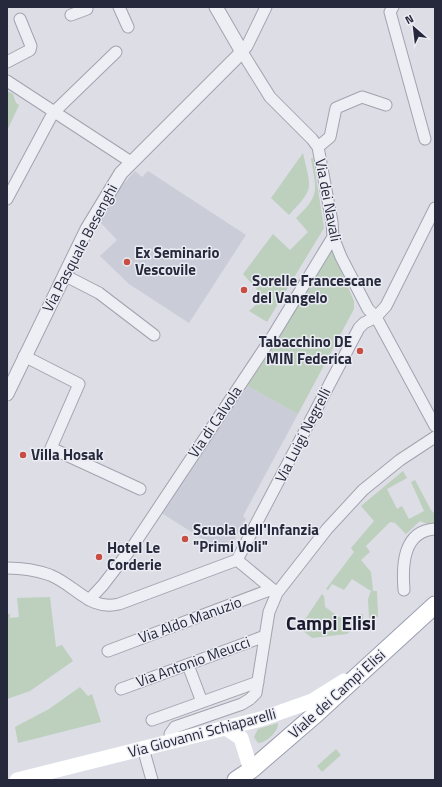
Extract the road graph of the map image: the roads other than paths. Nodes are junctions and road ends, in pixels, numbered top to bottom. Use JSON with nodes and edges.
{"nodes":[{"id":1,"x":86,"y":7,"type":"edge"},
{"id":2,"x":119,"y":7,"type":"edge"},
{"id":3,"x":216,"y":7,"type":"edge"},
{"id":4,"x":266,"y":7,"type":"edge"},
{"id":5,"x":393,"y":7,"type":"edge"},
{"id":6,"x":71,"y":15,"type":"dead end"},
{"id":7,"x":20,"y":19,"type":"dead end"},
{"id":8,"x":128,"y":27,"type":"dead end"},
{"id":9,"x":116,"y":52,"type":"dead end"},
{"id":10,"x":242,"y":52,"type":"junction"},
{"id":11,"x":7,"y":62,"type":"edge"},
{"id":12,"x":7,"y":81,"type":"edge"},
{"id":13,"x":386,"y":105,"type":"dead end"},
{"id":14,"x":53,"y":113,"type":"junction"},
{"id":15,"x":425,"y":139,"type":"dead end"},
{"id":16,"x":318,"y":147,"type":"junction"},
{"id":17,"x":131,"y":162,"type":"junction"},
{"id":18,"x":7,"y":199,"type":"edge"},
{"id":19,"x":435,"y":208,"type":"edge"},
{"id":20,"x":333,"y":237,"type":"junction"},
{"id":21,"x":64,"y":275,"type":"junction"},
{"id":22,"x":376,"y":317,"type":"junction"},
{"id":23,"x":154,"y":335,"type":"dead end"},
{"id":24,"x":24,"y":356,"type":"junction"},
{"id":25,"x":8,"y":387,"type":"edge"},
{"id":26,"x":434,"y":422,"type":"edge"},
{"id":27,"x":435,"y":437,"type":"edge"},
{"id":28,"x":140,"y":490,"type":"dead end"},
{"id":29,"x":435,"y":529,"type":"edge"},
{"id":30,"x":237,"y":560,"type":"junction"},
{"id":31,"x":7,"y":568,"type":"edge"},
{"id":32,"x":404,"y":590,"type":"dead end"},
{"id":33,"x":275,"y":591,"type":"junction"},
{"id":34,"x":89,"y":600,"type":"junction"},
{"id":35,"x":435,"y":604,"type":"edge"},
{"id":36,"x":264,"y":636,"type":"junction"},
{"id":37,"x":108,"y":651,"type":"dead end"},
{"id":38,"x":375,"y":659,"type":"junction"},
{"id":39,"x":188,"y":665,"type":"junction"},
{"id":40,"x":258,"y":682,"type":"junction"},
{"id":41,"x":121,"y":689,"type":"dead end"},
{"id":42,"x":202,"y":702,"type":"junction"},
{"id":43,"x":152,"y":720,"type":"dead end"},
{"id":44,"x":226,"y":728,"type":"junction"},
{"id":45,"x":171,"y":741,"type":"junction"},
{"id":46,"x":143,"y":748,"type":"junction"},
{"id":47,"x":253,"y":775,"type":"edge"},
{"id":48,"x":18,"y":780,"type":"edge"},
{"id":49,"x":152,"y":780,"type":"edge"},
{"id":50,"x":236,"y":780,"type":"edge"}],
"edges":[{"from":1,"to":6,"type":"street"},
{"from":2,"to":8,"type":"street"},
{"from":3,"to":10,"type":"street","name":"Via dei Navali"},
{"from":4,"to":10,"type":"street","name":"Via Pasquale Besenghi"},
{"from":5,"to":15,"type":"street"},
{"from":7,"to":11,"type":"street"},
{"from":9,"to":14,"type":"street"},
{"from":10,"to":16,"type":"street","name":"Via dei Navali"},
{"from":10,"to":17,"type":"street","name":"Via Pasquale Besenghi"},
{"from":12,"to":14,"type":"street"},
{"from":13,"to":16,"type":"street"},
{"from":14,"to":17,"type":"street"},
{"from":14,"to":18,"type":"street"},
{"from":16,"to":20,"type":"street","name":"Via dei Navali"},
{"from":17,"to":21,"type":"street","name":"Via Pasquale Besenghi"},
{"from":19,"to":22,"type":"street","name":"Via Luigi Negrelli"},
{"from":20,"to":22,"type":"street","name":"Via dei Navali"},
{"from":20,"to":34,"type":"street","name":"Via di Calvola"},
{"from":21,"to":23,"type":"street"},
{"from":21,"to":24,"type":"street","name":"Via Pasquale Besenghi"},
{"from":22,"to":26,"type":"street","name":"Via dei Navali"},
{"from":22,"to":30,"type":"street","name":"Via Luigi Negrelli"},
{"from":24,"to":25,"type":"street","name":"Via Pasquale Besenghi"},
{"from":24,"to":28,"type":"street"},
{"from":27,"to":33,"type":"street"},
{"from":29,"to":32,"type":"street"},
{"from":30,"to":33,"type":"street"},
{"from":30,"to":34,"type":"street"},
{"from":31,"to":34,"type":"street"},
{"from":33,"to":36,"type":"street"},
{"from":33,"to":37,"type":"street","name":"Via Aldo Manuzio"},
{"from":35,"to":38,"type":"main road","name":"Viale dei Campi Elisi"},
{"from":36,"to":39,"type":"street","name":"Via Antonio Meucci"},
{"from":36,"to":40,"type":"street"},
{"from":38,"to":44,"type":"main road","name":"Via Giovanni Schiaparelli"},
{"from":38,"to":47,"type":"main road","name":"Viale dei Campi Elisi"},
{"from":39,"to":41,"type":"street","name":"Via Antonio Meucci"},
{"from":39,"to":42,"type":"street"},
{"from":40,"to":42,"type":"street"},
{"from":40,"to":45,"type":"street"},
{"from":42,"to":43,"type":"street"},
{"from":44,"to":45,"type":"main road","name":"Via Giovanni Schiaparelli"},
{"from":44,"to":47,"type":"main road"},
{"from":45,"to":46,"type":"main road","name":"Via Giovanni Schiaparelli"},
{"from":46,"to":48,"type":"main road","name":"Via Giovanni Schiaparelli"},
{"from":46,"to":49,"type":"street"},
{"from":47,"to":50,"type":"main road","name":"Viale dei Campi Elisi"}]}
